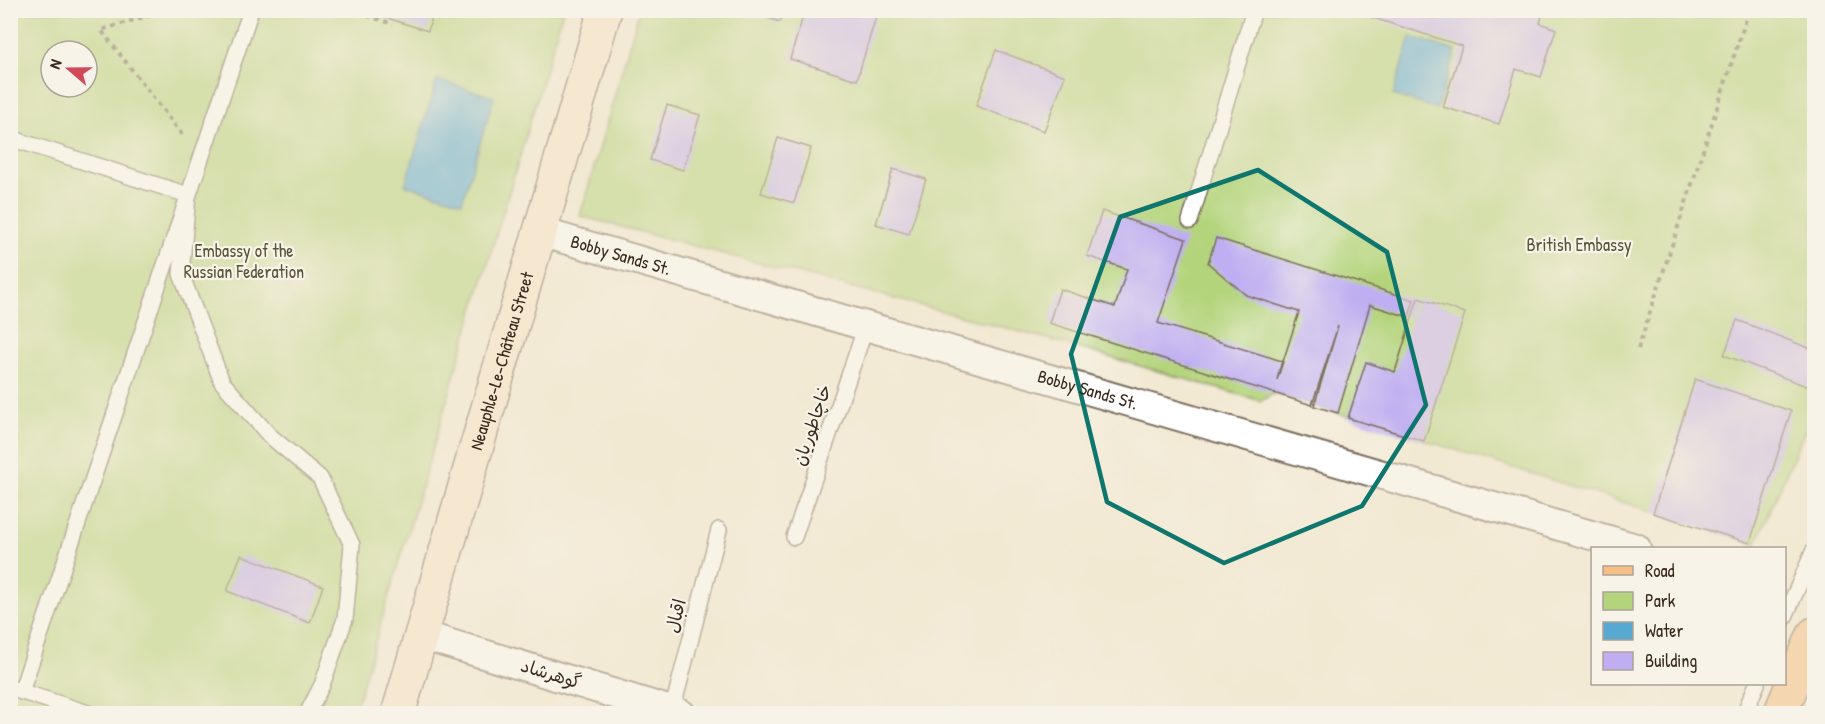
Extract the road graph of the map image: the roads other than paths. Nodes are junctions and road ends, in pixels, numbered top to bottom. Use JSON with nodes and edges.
{"nodes":[{"id":1,"x":251,"y":10,"type":"edge"},
{"id":2,"x":605,"y":10,"type":"edge"},
{"id":3,"x":1254,"y":10,"type":"edge"},
{"id":4,"x":10,"y":138,"type":"edge"},
{"id":5,"x":189,"y":195,"type":"junction"},
{"id":6,"x":1190,"y":221,"type":"dead end"},
{"id":7,"x":540,"y":232,"type":"junction"},
{"id":8,"x":866,"y":326,"type":"junction"},
{"id":9,"x":718,"y":531,"type":"dead end"},
{"id":10,"x":794,"y":537,"type":"dead end"},
{"id":11,"x":1629,"y":547,"type":"edge"},
{"id":12,"x":1815,"y":550,"type":"edge"},
{"id":13,"x":1786,"y":617,"type":"edge"},
{"id":14,"x":1815,"y":634,"type":"edge"},
{"id":15,"x":421,"y":635,"type":"junction"},
{"id":16,"x":1757,"y":685,"type":"edge"},
{"id":17,"x":16,"y":690,"type":"edge"},
{"id":18,"x":677,"y":712,"type":"edge"},
{"id":19,"x":92,"y":714,"type":"edge"},
{"id":20,"x":307,"y":714,"type":"edge"},
{"id":21,"x":398,"y":714,"type":"edge"},
{"id":22,"x":1744,"y":714,"type":"edge"},
{"id":23,"x":1780,"y":714,"type":"edge"}],
"edges":[{"from":1,"to":5,"type":"lane"},
{"from":2,"to":7,"type":"main road","name":"Neauphle-Le-Château Street"},
{"from":3,"to":6,"type":"lane"},
{"from":4,"to":5,"type":"lane"},
{"from":5,"to":17,"type":"lane"},
{"from":5,"to":20,"type":"lane"},
{"from":7,"to":8,"type":"street","name":"Bobby Sands St."},
{"from":7,"to":15,"type":"main road","name":"Neauphle-Le-Château Street"},
{"from":8,"to":10,"type":"lane","name":"خاچاطوریان"},
{"from":8,"to":11,"type":"street","name":"Bobby Sands St."},
{"from":9,"to":18,"type":"lane","name":"اقبال"},
{"from":12,"to":13,"type":"lane"},
{"from":14,"to":23,"type":"main road"},
{"from":15,"to":18,"type":"street","name":"گوهرشاد"},
{"from":15,"to":21,"type":"main road","name":"Neauphle-Le-Château Street"},
{"from":16,"to":22,"type":"lane"},
{"from":17,"to":19,"type":"lane"}]}
